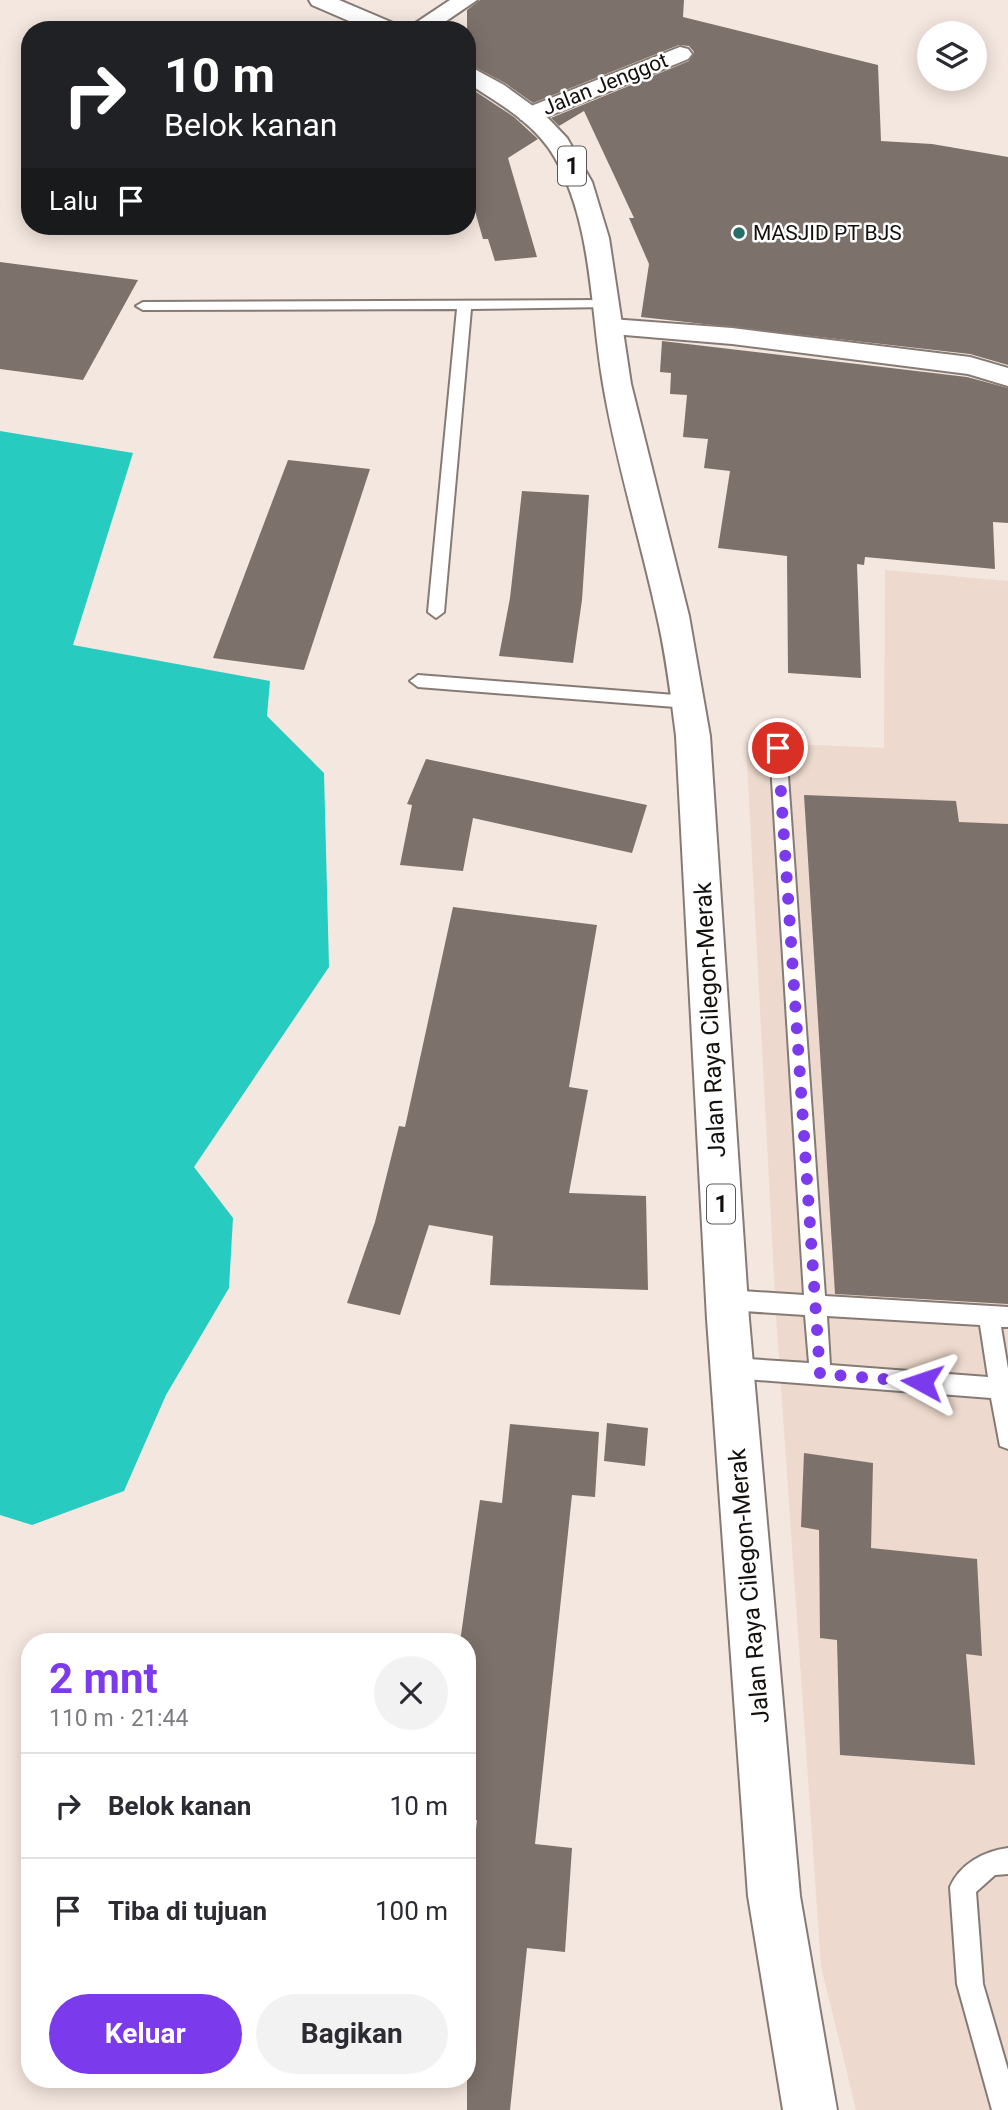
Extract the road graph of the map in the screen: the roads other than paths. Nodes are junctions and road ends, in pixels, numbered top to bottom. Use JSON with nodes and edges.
{"nodes":[{"id":1,"x":320,"y":0,"type":"edge"},
{"id":2,"x":466,"y":0,"type":"edge"},
{"id":3,"x":369,"y":21,"type":"edge"},
{"id":4,"x":431,"y":21,"type":"edge"},
{"id":5,"x":680,"y":54,"type":"dead end"},
{"id":6,"x":476,"y":78,"type":"edge"},
{"id":7,"x":530,"y":115,"type":"junction"},
{"id":8,"x":143,"y":306,"type":"dead end"},
{"id":9,"x":464,"y":306,"type":"junction"},
{"id":10,"x":608,"y":316,"type":"junction"},
{"id":11,"x":1008,"y":377,"type":"edge"},
{"id":12,"x":436,"y":612,"type":"dead end"},
{"id":13,"x":418,"y":681,"type":"dead end"},
{"id":14,"x":688,"y":702,"type":"junction"},
{"id":15,"x":778,"y":748,"type":"dead end"},
{"id":16,"x":727,"y":1300,"type":"junction"},
{"id":17,"x":817,"y":1306,"type":"junction"},
{"id":18,"x":999,"y":1317,"type":"edge"},
{"id":19,"x":732,"y":1368,"type":"junction"},
{"id":20,"x":820,"y":1374,"type":"junction"},
{"id":21,"x":1003,"y":1389,"type":"edge"},
{"id":22,"x":1008,"y":1438,"type":"edge"},
{"id":23,"x":1008,"y":1861,"type":"edge"},
{"id":24,"x":810,"y":2110,"type":"edge"},
{"id":25,"x":1006,"y":2110,"type":"edge"}],
"edges":[{"from":1,"to":3,"type":"main road"},
{"from":2,"to":4,"type":"main road"},
{"from":5,"to":7,"type":"main road","name":"Jalan Jenggot"},
{"from":6,"to":7,"type":"main road","name":"Jalan Raya Cilegon-Merak","number":"1"},
{"from":7,"to":10,"type":"main road","name":"Jalan Raya Cilegon-Merak","number":"1"},
{"from":8,"to":9,"type":"lane"},
{"from":9,"to":10,"type":"lane"},
{"from":9,"to":12,"type":"lane"},
{"from":10,"to":11,"type":"main road"},
{"from":10,"to":14,"type":"main road","name":"Jalan Raya Cilegon-Merak","number":"1"},
{"from":13,"to":14,"type":"lane"},
{"from":14,"to":16,"type":"main road","name":"Jalan Raya Cilegon-Merak","number":"1"},
{"from":15,"to":17,"type":"lane"},
{"from":16,"to":17,"type":"lane"},
{"from":16,"to":19,"type":"main road","name":"Jalan Raya Cilegon-Merak","number":"1"},
{"from":17,"to":18,"type":"lane"},
{"from":17,"to":20,"type":"lane"},
{"from":18,"to":21,"type":"lane"},
{"from":19,"to":20,"type":"lane"},
{"from":19,"to":24,"type":"main road","name":"Jalan Raya Cilegon-Merak","number":"1"},
{"from":20,"to":21,"type":"lane"},
{"from":21,"to":22,"type":"lane"},
{"from":23,"to":25,"type":"lane"}]}
